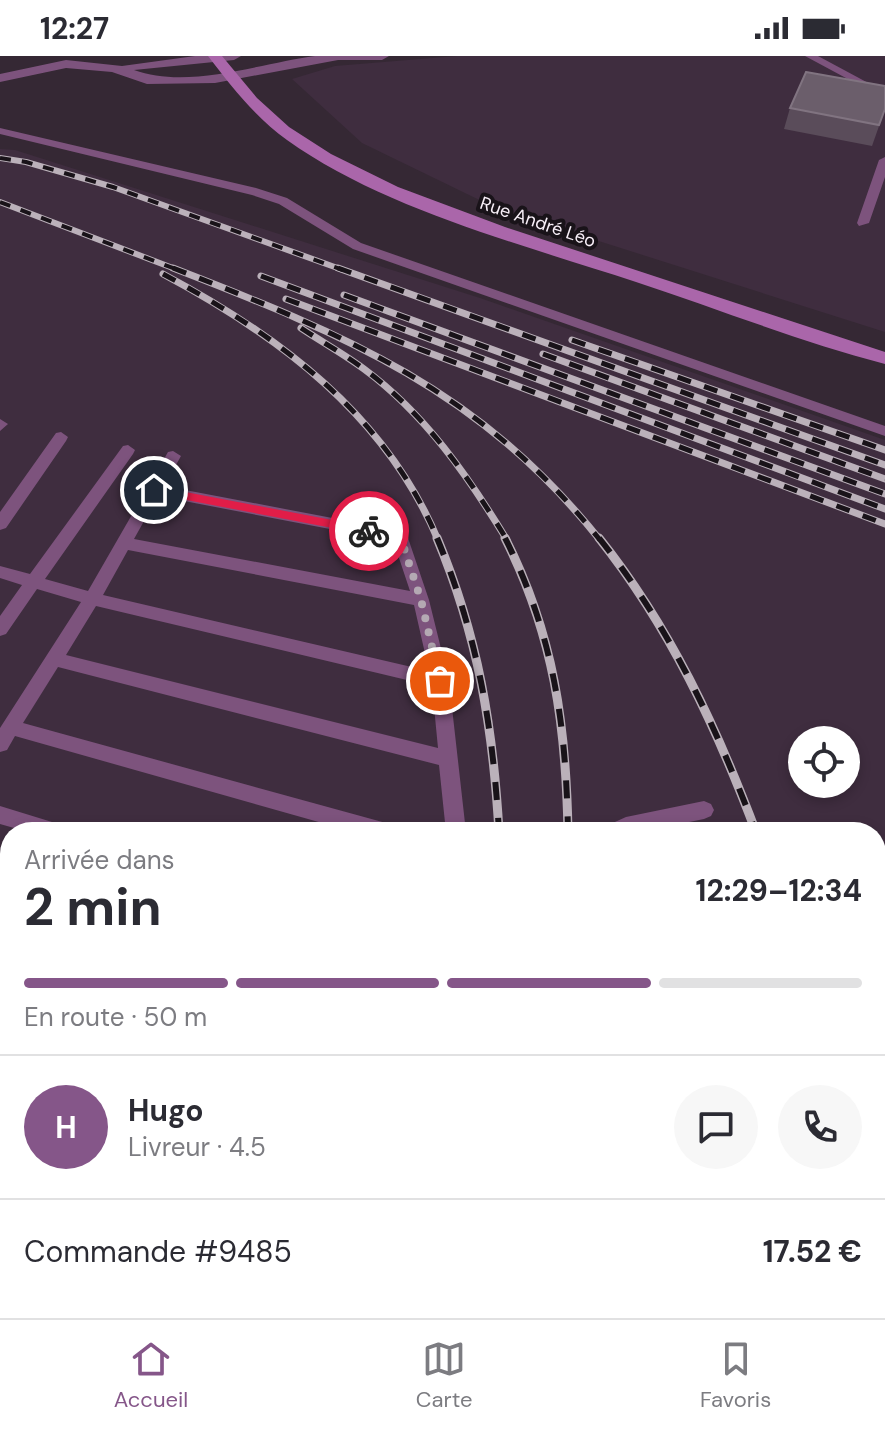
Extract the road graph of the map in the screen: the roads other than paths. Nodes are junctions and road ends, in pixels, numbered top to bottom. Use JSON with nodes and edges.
{"nodes":[{"id":1,"x":53,"y":56,"type":"edge"},
{"id":2,"x":234,"y":56,"type":"edge"},
{"id":3,"x":315,"y":56,"type":"edge"},
{"id":4,"x":382,"y":56,"type":"edge"},
{"id":5,"x":810,"y":56,"type":"edge"},
{"id":6,"x":216,"y":57,"type":"edge"},
{"id":7,"x":334,"y":57,"type":"edge"},
{"id":8,"x":66,"y":64,"type":"junction"},
{"id":9,"x":114,"y":68,"type":"junction"},
{"id":10,"x":6,"y":76,"type":"edge"},
{"id":11,"x":232,"y":77,"type":"junction"},
{"id":12,"x":0,"y":85,"type":"edge"},
{"id":13,"x":885,"y":96,"type":"edge"},
{"id":14,"x":0,"y":131,"type":"edge"},
{"id":15,"x":885,"y":160,"type":"edge"},
{"id":16,"x":863,"y":223,"type":"dead end"},
{"id":17,"x":885,"y":358,"type":"edge"},
{"id":18,"x":885,"y":431,"type":"edge"},
{"id":19,"x":61,"y":437,"type":"dead end"},
{"id":20,"x":128,"y":450,"type":"dead end"},
{"id":21,"x":173,"y":456,"type":"dead end"},
{"id":22,"x":154,"y":490,"type":"junction"},
{"id":23,"x":0,"y":524,"type":"edge"},
{"id":24,"x":124,"y":543,"type":"junction"},
{"id":25,"x":0,"y":572,"type":"edge"},
{"id":26,"x":35,"y":581,"type":"junction"},
{"id":27,"x":92,"y":599,"type":"junction"},
{"id":28,"x":421,"y":600,"type":"junction"},
{"id":29,"x":0,"y":629,"type":"edge"},
{"id":30,"x":54,"y":659,"type":"junction"},
{"id":31,"x":440,"y":681,"type":"junction"},
{"id":32,"x":6,"y":736,"type":"edge"},
{"id":33,"x":449,"y":759,"type":"junction"},
{"id":34,"x":704,"y":810,"type":"dead end"},
{"id":35,"x":0,"y":815,"type":"edge"},
{"id":36,"x":24,"y":822,"type":"edge"},
{"id":37,"x":346,"y":822,"type":"edge"},
{"id":38,"x":455,"y":822,"type":"edge"},
{"id":39,"x":646,"y":822,"type":"edge"}],
"edges":[{"from":1,"to":8,"type":"street"},
{"from":2,"to":6,"type":"street"},
{"from":3,"to":7,"type":"street"},
{"from":4,"to":7,"type":"street"},
{"from":5,"to":13,"type":"lane"},
{"from":6,"to":9,"type":"street"},
{"from":6,"to":11,"type":"street","name":"Rue André Léo"},
{"from":7,"to":11,"type":"street"},
{"from":8,"to":9,"type":"street"},
{"from":8,"to":10,"type":"street"},
{"from":9,"to":11,"type":"street"},
{"from":10,"to":12,"type":"street"},
{"from":11,"to":17,"type":"street","name":"Rue André Léo"},
{"from":14,"to":18,"type":"lane"},
{"from":15,"to":16,"type":"lane"},
{"from":19,"to":23,"type":"lane"},
{"from":20,"to":26,"type":"lane"},
{"from":21,"to":22,"type":"lane"},
{"from":22,"to":24,"type":"lane"},
{"from":22,"to":28,"type":"lane"},
{"from":24,"to":27,"type":"lane"},
{"from":24,"to":28,"type":"lane"},
{"from":25,"to":26,"type":"lane"},
{"from":26,"to":27,"type":"lane"},
{"from":26,"to":29,"type":"lane"},
{"from":27,"to":30,"type":"lane"},
{"from":27,"to":31,"type":"lane"},
{"from":28,"to":31,"type":"lane"},
{"from":30,"to":32,"type":"lane"},
{"from":30,"to":33,"type":"lane"},
{"from":31,"to":33,"type":"lane"},
{"from":32,"to":37,"type":"lane"},
{"from":33,"to":38,"type":"lane"},
{"from":34,"to":39,"type":"lane"},
{"from":35,"to":36,"type":"lane"}]}
